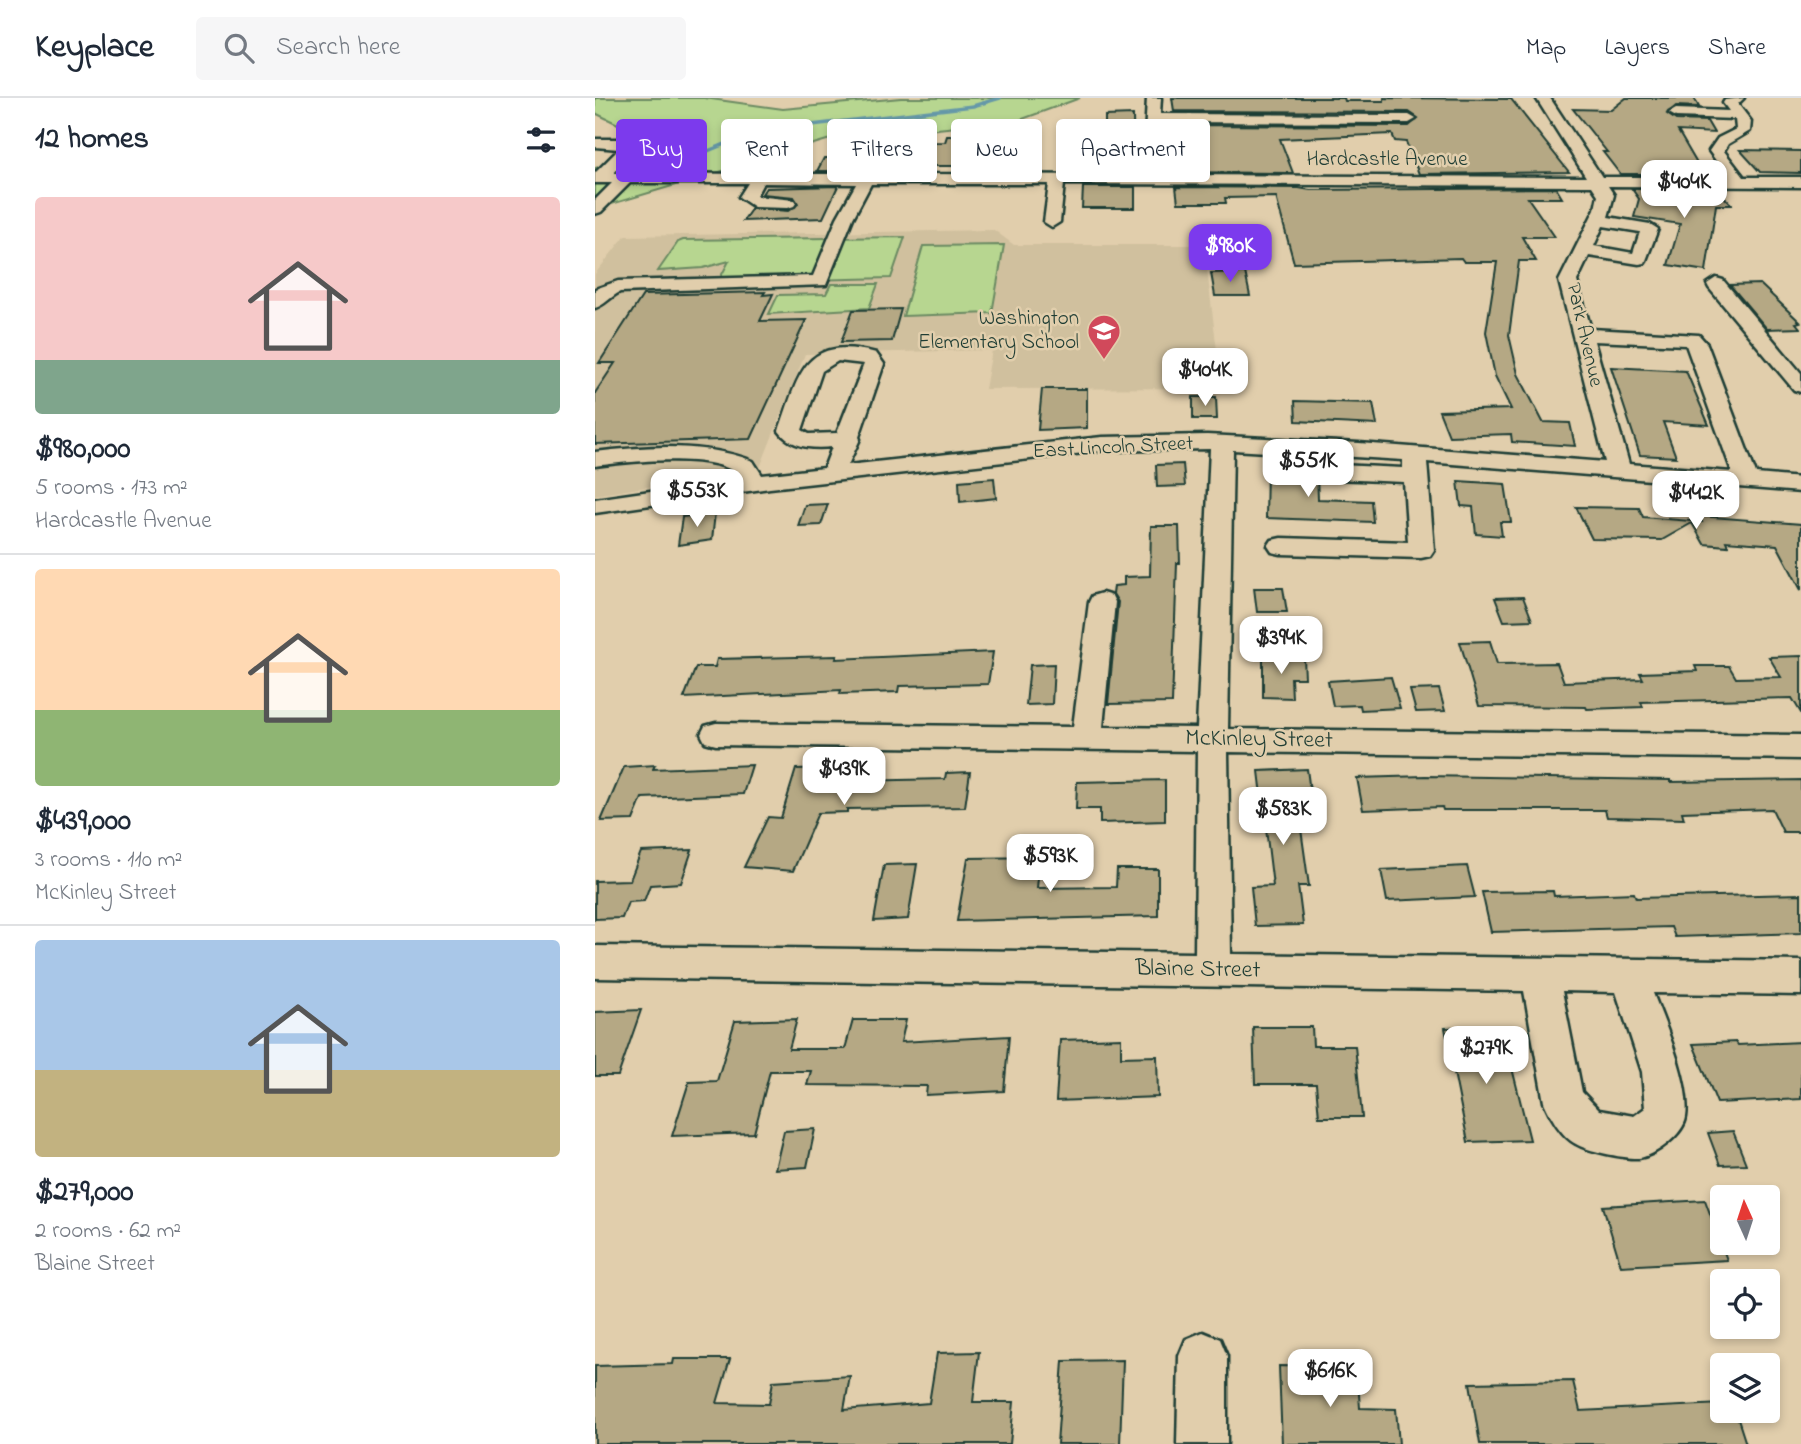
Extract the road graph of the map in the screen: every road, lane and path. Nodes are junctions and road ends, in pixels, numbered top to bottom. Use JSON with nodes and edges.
{"nodes":[{"id":1,"x":1154,"y":98,"type":"edge"},
{"id":2,"x":1543,"y":98,"type":"edge"},
{"id":3,"x":1737,"y":98,"type":"edge"},
{"id":4,"x":1677,"y":113,"type":"dead end"},
{"id":5,"x":1738,"y":115,"type":"junction"},
{"id":6,"x":1154,"y":118,"type":"joint"},
{"id":7,"x":1409,"y":119,"type":"dead end"},
{"id":8,"x":595,"y":143,"type":"edge"},
{"id":9,"x":598,"y":178,"type":"edge"},
{"id":10,"x":616,"y":178,"type":"edge"},
{"id":11,"x":937,"y":179,"type":"edge"},
{"id":12,"x":1056,"y":180,"type":"edge"},
{"id":13,"x":1210,"y":180,"type":"edge"},
{"id":14,"x":1599,"y":181,"type":"junction"},
{"id":15,"x":623,"y":182,"type":"edge"},
{"id":16,"x":752,"y":182,"type":"edge"},
{"id":17,"x":864,"y":182,"type":"edge"},
{"id":18,"x":1057,"y":182,"type":"edge"},
{"id":19,"x":1740,"y":182,"type":"junction"},
{"id":20,"x":1801,"y":182,"type":"edge"},
{"id":21,"x":788,"y":203,"type":"dead end"},
{"id":22,"x":595,"y":208,"type":"edge"},
{"id":23,"x":1597,"y":220,"type":"junction"},
{"id":24,"x":1052,"y":222,"type":"dead end"},
{"id":25,"x":1582,"y":249,"type":"junction"},
{"id":26,"x":1716,"y":284,"type":"dead end"},
{"id":27,"x":595,"y":302,"type":"edge"},
{"id":28,"x":1583,"y":335,"type":"junction"},
{"id":29,"x":1801,"y":387,"type":"edge"},
{"id":30,"x":849,"y":439,"type":"junction"},
{"id":31,"x":1222,"y":443,"type":"junction"},
{"id":32,"x":595,"y":459,"type":"edge"},
{"id":33,"x":1415,"y":465,"type":"junction"},
{"id":34,"x":1619,"y":471,"type":"junction"},
{"id":35,"x":834,"y":473,"type":"junction"},
{"id":36,"x":1746,"y":480,"type":"junction"},
{"id":37,"x":755,"y":482,"type":"junction"},
{"id":38,"x":1801,"y":485,"type":"edge"},
{"id":39,"x":595,"y":506,"type":"edge"},
{"id":40,"x":1281,"y":546,"type":"dead end"},
{"id":41,"x":1102,"y":601,"type":"dead end"},
{"id":42,"x":716,"y":734,"type":"dead end"},
{"id":43,"x":1087,"y":738,"type":"junction"},
{"id":44,"x":1212,"y":740,"type":"junction"},
{"id":45,"x":1801,"y":747,"type":"edge"},
{"id":46,"x":595,"y":962,"type":"edge"},
{"id":47,"x":1213,"y":970,"type":"junction"},
{"id":48,"x":1541,"y":974,"type":"junction"},
{"id":49,"x":1629,"y":976,"type":"junction"},
{"id":50,"x":1801,"y":978,"type":"edge"},
{"id":51,"x":1203,"y":1356,"type":"dead end"},
{"id":52,"x":1202,"y":1444,"type":"edge"}],
"edges":[{"from":1,"to":6,"type":"street"},
{"from":2,"to":14,"type":"street"},
{"from":3,"to":5,"type":"street"},
{"from":4,"to":5,"type":"street"},
{"from":5,"to":19,"type":"street"},
{"from":6,"to":7,"type":"street"},
{"from":8,"to":9,"type":"street"},
{"from":9,"to":10,"type":"street","name":"Hardcastle Avenue"},
{"from":11,"to":12,"type":"street","name":"Hardcastle Avenue"},
{"from":13,"to":14,"type":"street","name":"Hardcastle Avenue"},
{"from":14,"to":19,"type":"street","name":"Hardcastle Avenue"},
{"from":14,"to":23,"type":"street","name":"Park Avenue"},
{"from":15,"to":22,"type":"street"},
{"from":16,"to":21,"type":"street"},
{"from":17,"to":27,"type":"street"},
{"from":18,"to":24,"type":"street"},
{"from":19,"to":20,"type":"street","name":"Hardcastle Avenue"},
{"from":23,"to":25,"type":"street","name":"Park Avenue"},
{"from":23,"to":25,"type":"street"},
{"from":25,"to":28,"type":"street","name":"Park Avenue"},
{"from":26,"to":29,"type":"street"},
{"from":28,"to":34,"type":"street","name":"Park Avenue"},
{"from":28,"to":36,"type":"street"},
{"from":30,"to":30,"type":"street"},
{"from":30,"to":35,"type":"street"},
{"from":31,"to":33,"type":"street","name":"East Lincoln Street"},
{"from":31,"to":35,"type":"street","name":"East Lincoln Street"},
{"from":31,"to":44,"type":"street"},
{"from":32,"to":37,"type":"street"},
{"from":33,"to":34,"type":"street"},
{"from":33,"to":40,"type":"street"},
{"from":34,"to":36,"type":"street"},
{"from":35,"to":37,"type":"street","name":"East Lincoln Street"},
{"from":36,"to":38,"type":"street"},
{"from":37,"to":39,"type":"street","name":"East Lincoln Street"},
{"from":41,"to":43,"type":"street"},
{"from":42,"to":43,"type":"street","name":"McKinley Street"},
{"from":43,"to":44,"type":"street","name":"McKinley Street"},
{"from":44,"to":45,"type":"street","name":"McKinley Street"},
{"from":44,"to":47,"type":"street"},
{"from":46,"to":47,"type":"street","name":"Blaine Street"},
{"from":47,"to":48,"type":"street","name":"Blaine Street"},
{"from":48,"to":49,"type":"street","name":"Blaine Street"},
{"from":48,"to":49,"type":"street"},
{"from":49,"to":50,"type":"street","name":"Blaine Street"},
{"from":51,"to":52,"type":"street"}]}
